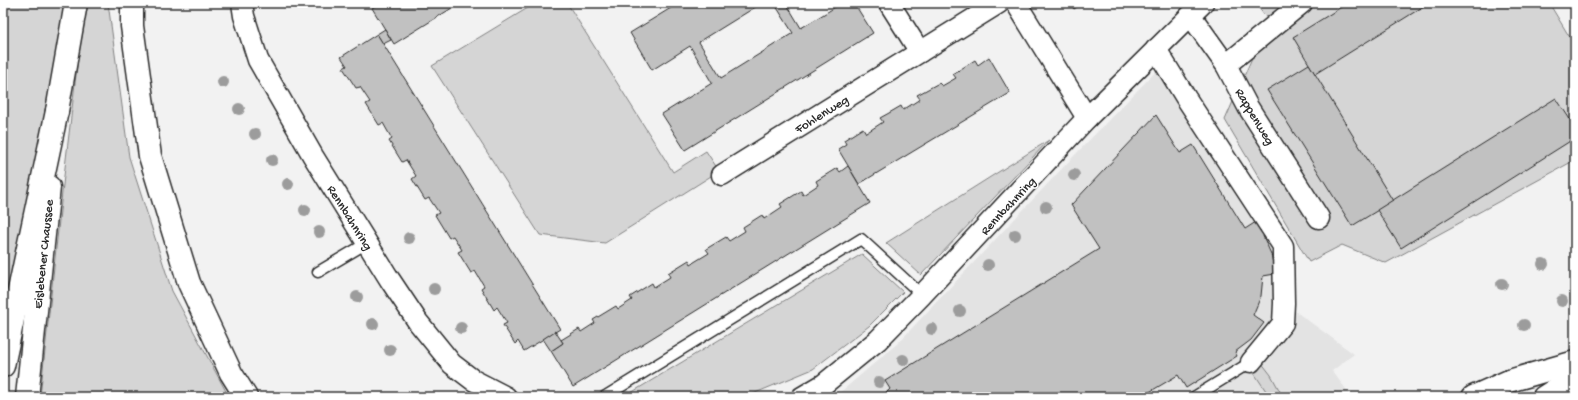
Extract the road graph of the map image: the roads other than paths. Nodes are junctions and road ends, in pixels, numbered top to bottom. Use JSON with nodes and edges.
{"nodes":[{"id":1,"x":76,"y":3,"type":"edge"},
{"id":2,"x":132,"y":3,"type":"edge"},
{"id":3,"x":889,"y":3,"type":"edge"},
{"id":4,"x":999,"y":3,"type":"edge"},
{"id":5,"x":1016,"y":3,"type":"edge"},
{"id":6,"x":1302,"y":3,"type":"edge"},
{"id":7,"x":244,"y":4,"type":"edge"},
{"id":8,"x":1197,"y":9,"type":"edge"},
{"id":9,"x":1156,"y":49,"type":"junction"},
{"id":10,"x":920,"y":52,"type":"junction"},
{"id":11,"x":1226,"y":65,"type":"junction"},
{"id":12,"x":57,"y":111,"type":"junction"},
{"id":13,"x":1087,"y":118,"type":"junction"},
{"id":14,"x":722,"y":175,"type":"dead end"},
{"id":15,"x":1319,"y":218,"type":"dead end"},
{"id":16,"x":367,"y":243,"type":"junction"},
{"id":17,"x":318,"y":272,"type":"dead end"},
{"id":18,"x":922,"y":295,"type":"junction"},
{"id":19,"x":1251,"y":362,"type":"joint"},
{"id":20,"x":1575,"y":362,"type":"edge"},
{"id":21,"x":3,"y":366,"type":"edge"},
{"id":22,"x":1575,"y":377,"type":"edge"},
{"id":23,"x":27,"y":397,"type":"edge"},
{"id":24,"x":246,"y":397,"type":"edge"},
{"id":25,"x":506,"y":397,"type":"edge"},
{"id":26,"x":604,"y":397,"type":"edge"},
{"id":27,"x":802,"y":397,"type":"edge"},
{"id":28,"x":1194,"y":397,"type":"edge"},
{"id":29,"x":1473,"y":397,"type":"edge"},
{"id":30,"x":1544,"y":397,"type":"edge"}],
"edges":[{"from":1,"to":12,"type":"main road"},
{"from":2,"to":24,"type":"main road"},
{"from":3,"to":10,"type":"street"},
{"from":4,"to":10,"type":"street","name":"Fohlenweg"},
{"from":5,"to":13,"type":"street"},
{"from":6,"to":11,"type":"street"},
{"from":7,"to":16,"type":"street","name":"Rennbahnring"},
{"from":8,"to":9,"type":"street","name":"Rennbahnring"},
{"from":8,"to":11,"type":"street","name":"Rappenweg"},
{"from":9,"to":13,"type":"street","name":"Rennbahnring"},
{"from":9,"to":19,"type":"street"},
{"from":10,"to":14,"type":"street","name":"Fohlenweg"},
{"from":11,"to":15,"type":"street","name":"Rappenweg"},
{"from":12,"to":21,"type":"main road"},
{"from":12,"to":23,"type":"main road","name":"Eislebener Chaussee"},
{"from":13,"to":18,"type":"street","name":"Rennbahnring"},
{"from":16,"to":17,"type":"lane"},
{"from":16,"to":25,"type":"street","name":"Rennbahnring"},
{"from":18,"to":26,"type":"lane"},
{"from":18,"to":27,"type":"street","name":"Rennbahnring"},
{"from":19,"to":28,"type":"lane"},
{"from":20,"to":29,"type":"main road"},
{"from":22,"to":30,"type":"main road"}]}
